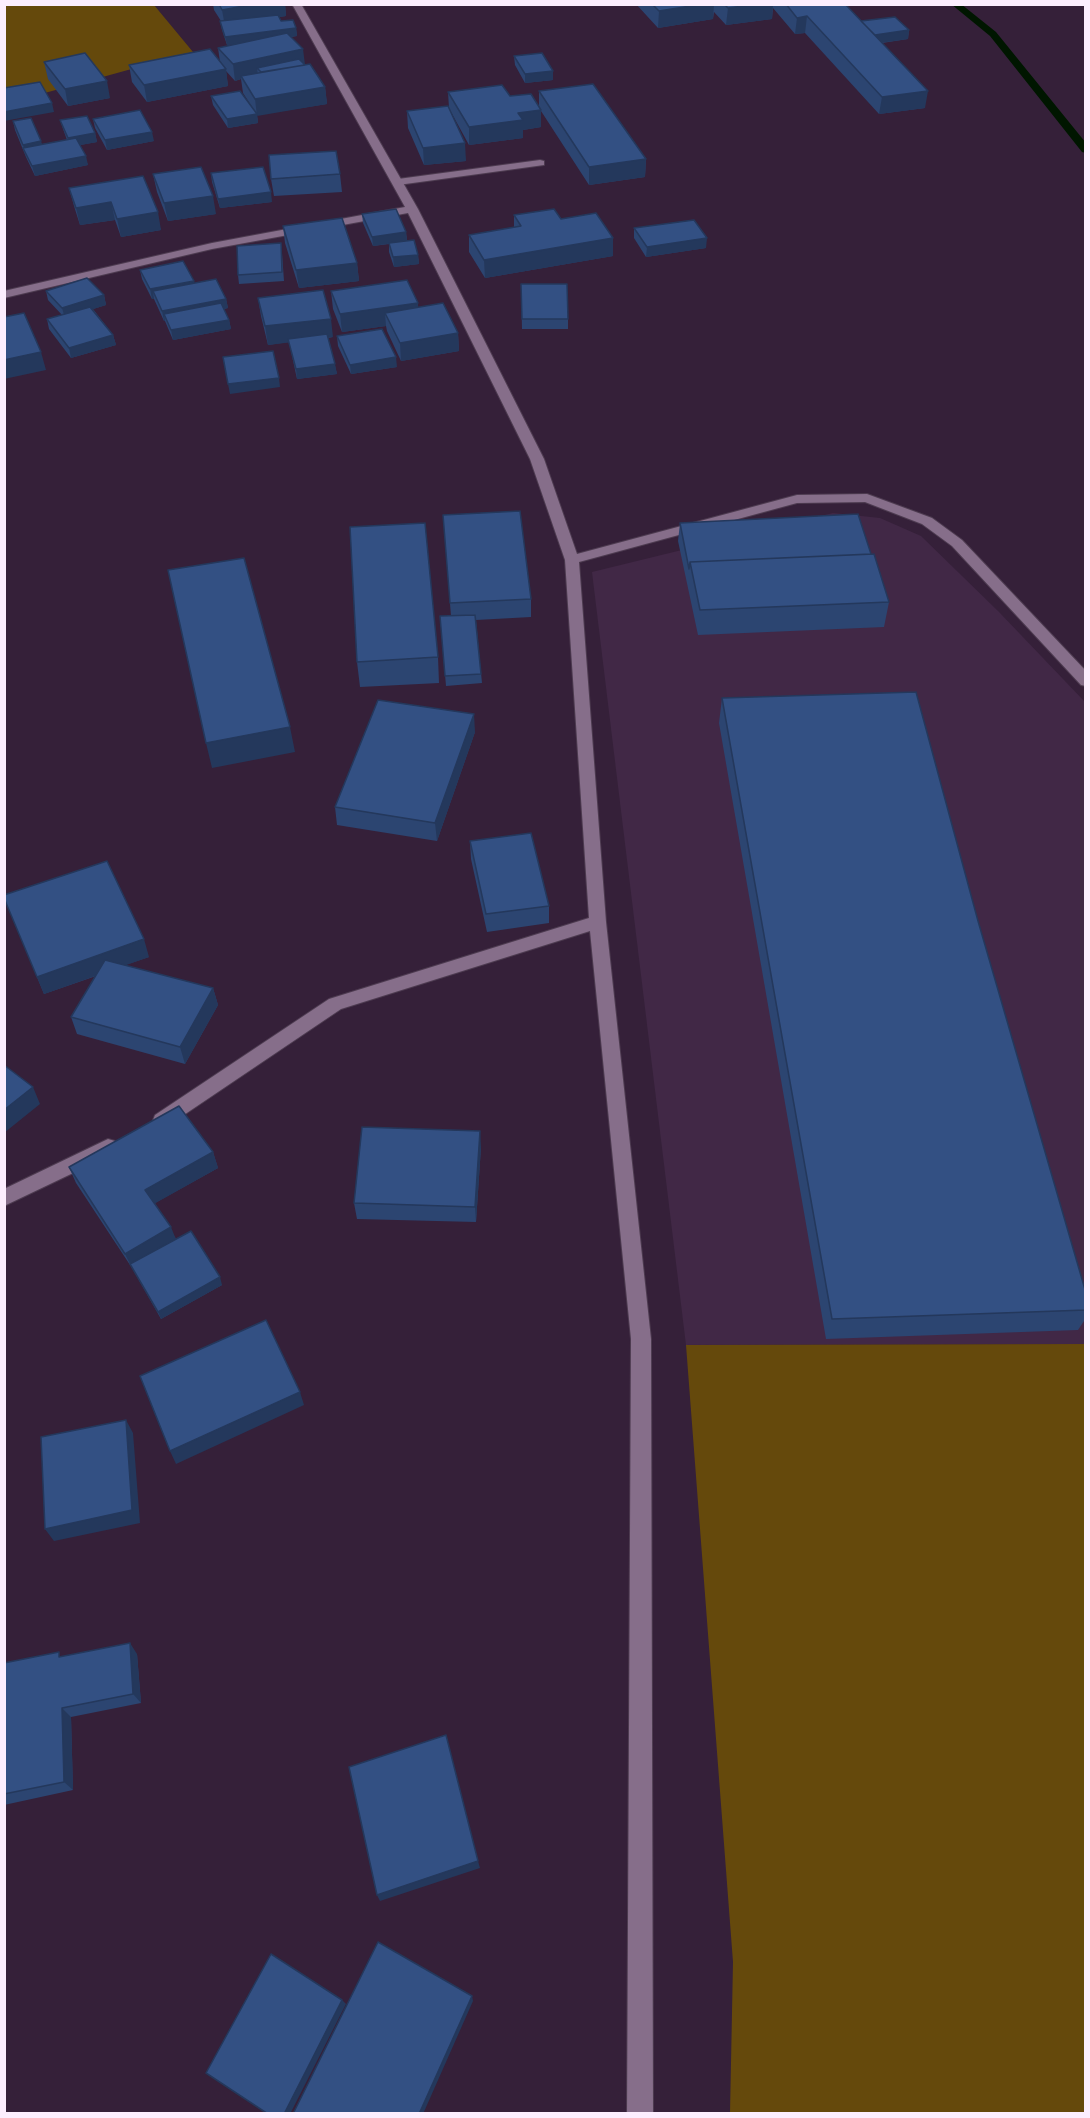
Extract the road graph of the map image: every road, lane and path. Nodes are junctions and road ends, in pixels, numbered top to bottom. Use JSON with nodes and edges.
{"nodes":[{"id":1,"x":296,"y":4,"type":"edge"},
{"id":2,"x":540,"y":163,"type":"dead end"},
{"id":3,"x":398,"y":182,"type":"junction"},
{"id":4,"x":412,"y":209,"type":"junction"},
{"id":5,"x":4,"y":295,"type":"edge"},
{"id":6,"x":572,"y":560,"type":"junction"},
{"id":7,"x":1086,"y":681,"type":"edge"},
{"id":8,"x":598,"y":922,"type":"junction"},
{"id":9,"x":146,"y":1128,"type":"edge"},
{"id":10,"x":126,"y":1138,"type":"edge"},
{"id":11,"x":4,"y":1197,"type":"edge"},
{"id":12,"x":640,"y":2114,"type":"edge"}],
"edges":[{"from":1,"to":3,"type":"street"},
{"from":2,"to":3,"type":"street"},
{"from":3,"to":4,"type":"street"},
{"from":4,"to":5,"type":"street"},
{"from":4,"to":6,"type":"street"},
{"from":6,"to":7,"type":"street"},
{"from":6,"to":8,"type":"street"},
{"from":8,"to":9,"type":"street"},
{"from":8,"to":12,"type":"street"},
{"from":10,"to":11,"type":"street"}]}
